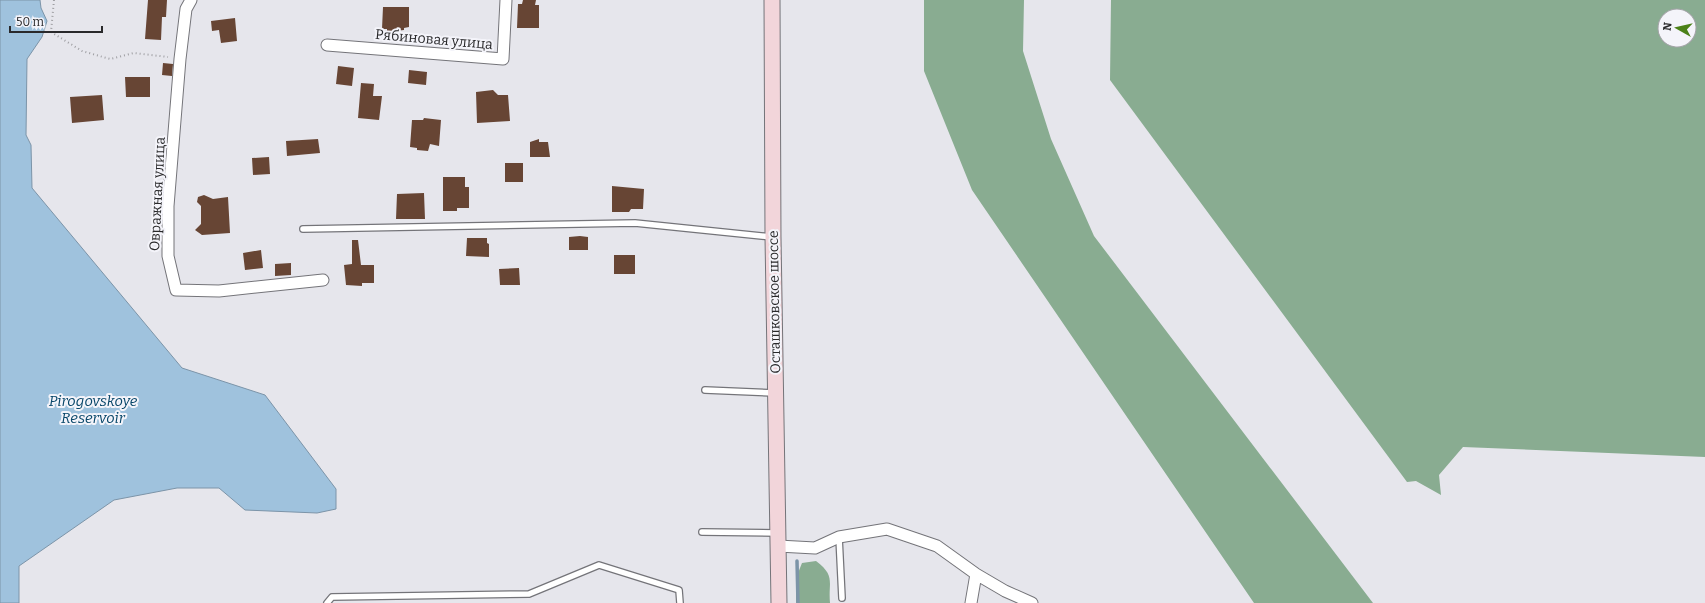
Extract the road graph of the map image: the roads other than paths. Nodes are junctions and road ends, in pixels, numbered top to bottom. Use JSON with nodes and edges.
{"nodes":[{"id":1,"x":506,"y":0,"type":"edge"},
{"id":2,"x":772,"y":0,"type":"edge"},
{"id":3,"x":188,"y":3,"type":"edge"},
{"id":4,"x":327,"y":45,"type":"dead end"},
{"id":5,"x":304,"y":229,"type":"dead end"},
{"id":6,"x":773,"y":237,"type":"junction"},
{"id":7,"x":323,"y":280,"type":"dead end"},
{"id":8,"x":705,"y":390,"type":"dead end"},
{"id":9,"x":776,"y":393,"type":"junction"},
{"id":10,"x":702,"y":532,"type":"dead end"},
{"id":11,"x":839,"y":537,"type":"junction"},
{"id":12,"x":778,"y":540,"type":"junction"},
{"id":13,"x":976,"y":574,"type":"junction"},
{"id":14,"x":842,"y":598,"type":"dead end"},
{"id":15,"x":326,"y":603,"type":"edge"},
{"id":16,"x":680,"y":603,"type":"edge"},
{"id":17,"x":779,"y":603,"type":"edge"},
{"id":18,"x":971,"y":603,"type":"edge"},
{"id":19,"x":1032,"y":603,"type":"edge"}],
"edges":[{"from":1,"to":4,"type":"street","name":"Рябиновая улица"},
{"from":2,"to":6,"type":"main road","name":"Осташковское шоссе"},
{"from":3,"to":7,"type":"street","name":"Овражная улица"},
{"from":5,"to":6,"type":"lane"},
{"from":6,"to":9,"type":"main road","name":"Осташковское шоссе"},
{"from":8,"to":9,"type":"lane"},
{"from":9,"to":12,"type":"main road","name":"Осташковское шоссе"},
{"from":10,"to":12,"type":"lane"},
{"from":11,"to":12,"type":"street"},
{"from":11,"to":13,"type":"street"},
{"from":11,"to":14,"type":"lane"},
{"from":12,"to":17,"type":"main road","name":"Осташковское шоссе"},
{"from":13,"to":18,"type":"street"},
{"from":13,"to":19,"type":"street"},
{"from":15,"to":16,"type":"lane"}]}
